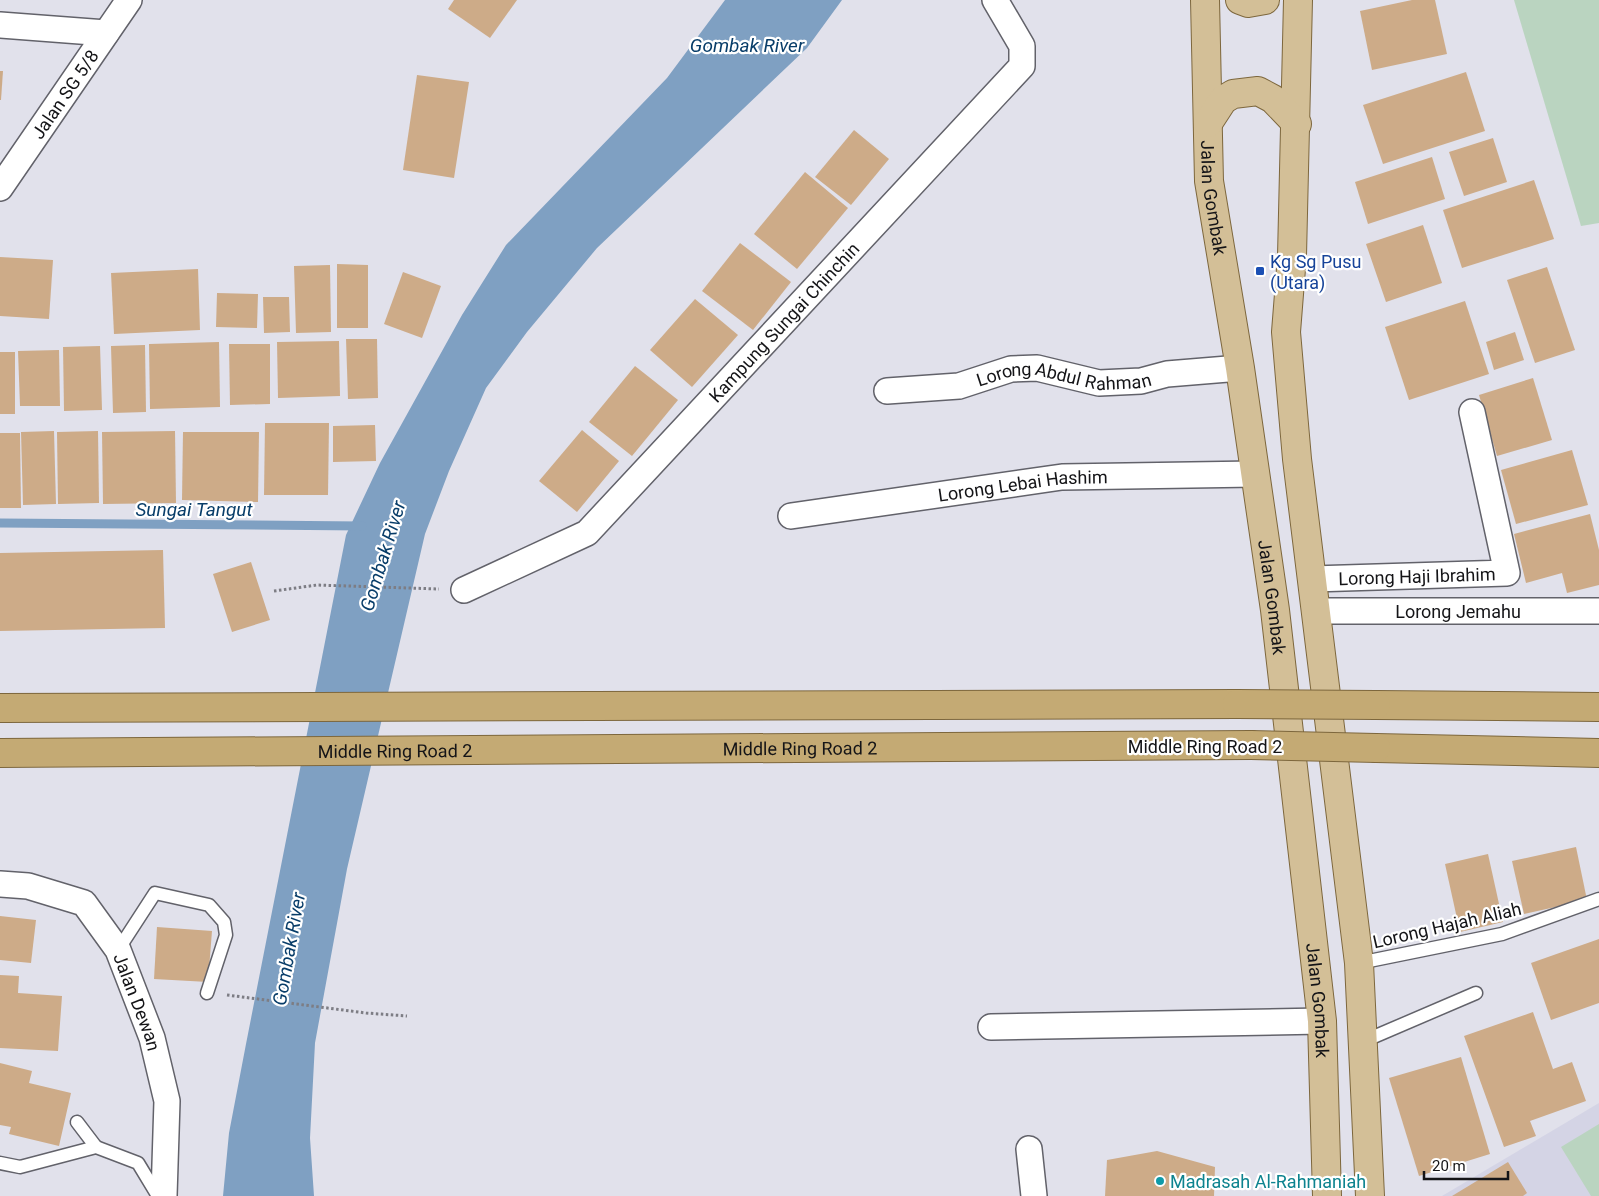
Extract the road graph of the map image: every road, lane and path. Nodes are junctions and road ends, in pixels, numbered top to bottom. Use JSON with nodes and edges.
{"nodes":[{"id":1,"x":129,"y":0,"type":"edge"},
{"id":2,"x":995,"y":0,"type":"edge"},
{"id":3,"x":1204,"y":0,"type":"edge"},
{"id":4,"x":1240,"y":0,"type":"edge"},
{"id":5,"x":1265,"y":0,"type":"edge"},
{"id":6,"x":1298,"y":0,"type":"edge"},
{"id":7,"x":0,"y":25,"type":"edge"},
{"id":8,"x":106,"y":33,"type":"junction"},
{"id":9,"x":1208,"y":123,"type":"junction"},
{"id":10,"x":1297,"y":124,"type":"junction"},
{"id":11,"x":0,"y":188,"type":"edge"},
{"id":12,"x":1240,"y":368,"type":"junction"},
{"id":13,"x":887,"y":390,"type":"dead end"},
{"id":14,"x":1472,"y":412,"type":"dead end"},
{"id":15,"x":1255,"y":474,"type":"junction"},
{"id":16,"x":792,"y":516,"type":"dead end"},
{"id":17,"x":1312,"y":579,"type":"junction"},
{"id":18,"x":464,"y":590,"type":"joint"},
{"id":19,"x":274,"y":591,"type":"dead end"},
{"id":20,"x":1317,"y":611,"type":"junction"},
{"id":21,"x":1599,"y":611,"type":"edge"},
{"id":22,"x":1599,"y":707,"type":"edge"},
{"id":23,"x":0,"y":708,"type":"edge"},
{"id":24,"x":0,"y":753,"type":"edge"},
{"id":25,"x":1599,"y":753,"type":"edge"},
{"id":26,"x":0,"y":884,"type":"edge"},
{"id":27,"x":1599,"y":899,"type":"edge"},
{"id":28,"x":118,"y":950,"type":"junction"},
{"id":29,"x":1359,"y":963,"type":"junction"},
{"id":30,"x":207,"y":993,"type":"joint"},
{"id":31,"x":1476,"y":993,"type":"dead end"},
{"id":32,"x":407,"y":1016,"type":"dead end"},
{"id":33,"x":1322,"y":1021,"type":"junction"},
{"id":34,"x":991,"y":1027,"type":"dead end"},
{"id":35,"x":1364,"y":1041,"type":"junction"},
{"id":36,"x":77,"y":1122,"type":"dead end"},
{"id":37,"x":96,"y":1147,"type":"junction"},
{"id":38,"x":1029,"y":1149,"type":"dead end"},
{"id":39,"x":0,"y":1162,"type":"edge"},
{"id":40,"x":158,"y":1196,"type":"edge"},
{"id":41,"x":164,"y":1196,"type":"edge"},
{"id":42,"x":1034,"y":1196,"type":"edge"},
{"id":43,"x":1327,"y":1196,"type":"edge"},
{"id":44,"x":1370,"y":1196,"type":"edge"}],
"edges":[{"from":1,"to":8,"type":"street","name":"Jalan SG 5/8"},
{"from":2,"to":18,"type":"street","name":"Kampung Sungai Chinchin"},
{"from":3,"to":9,"type":"main road","name":"Jalan Gombak"},
{"from":4,"to":5,"type":"main road"},
{"from":6,"to":10,"type":"main road"},
{"from":7,"to":8,"type":"street"},
{"from":8,"to":11,"type":"street","name":"Jalan SG 5/8"},
{"from":9,"to":10,"type":"main road"},
{"from":9,"to":12,"type":"main road","name":"Jalan Gombak"},
{"from":10,"to":17,"type":"main road"},
{"from":12,"to":13,"type":"street","name":"Lorong Abdul Rahman"},
{"from":12,"to":15,"type":"main road","name":"Jalan Gombak"},
{"from":14,"to":17,"type":"street","name":"Lorong Haji Ibrahim"},
{"from":15,"to":16,"type":"street","name":"Lorong Lebai Hashim"},
{"from":15,"to":33,"type":"main road","name":"Jalan Gombak"},
{"from":17,"to":20,"type":"main road"},
{"from":18,"to":19,"type":"path"},
{"from":20,"to":21,"type":"street","name":"Lorong Jemahu"},
{"from":20,"to":29,"type":"main road"},
{"from":22,"to":23,"type":"highway","bridge":true},
{"from":24,"to":25,"type":"highway","name":"Middle Ring Road 2","bridge":true},
{"from":26,"to":28,"type":"street","name":"Jalan Dewan"},
{"from":27,"to":29,"type":"lane","name":"Lorong Hajah Aliah"},
{"from":28,"to":30,"type":"lane"},
{"from":28,"to":41,"type":"street","name":"Jalan Dewan"},
{"from":29,"to":35,"type":"main road"},
{"from":30,"to":32,"type":"path"},
{"from":31,"to":35,"type":"lane"},
{"from":33,"to":34,"type":"street"},
{"from":33,"to":43,"type":"main road","name":"Jalan Gombak"},
{"from":35,"to":44,"type":"main road"},
{"from":36,"to":37,"type":"lane"},
{"from":37,"to":39,"type":"lane"},
{"from":37,"to":40,"type":"lane"},
{"from":38,"to":42,"type":"street"}]}
